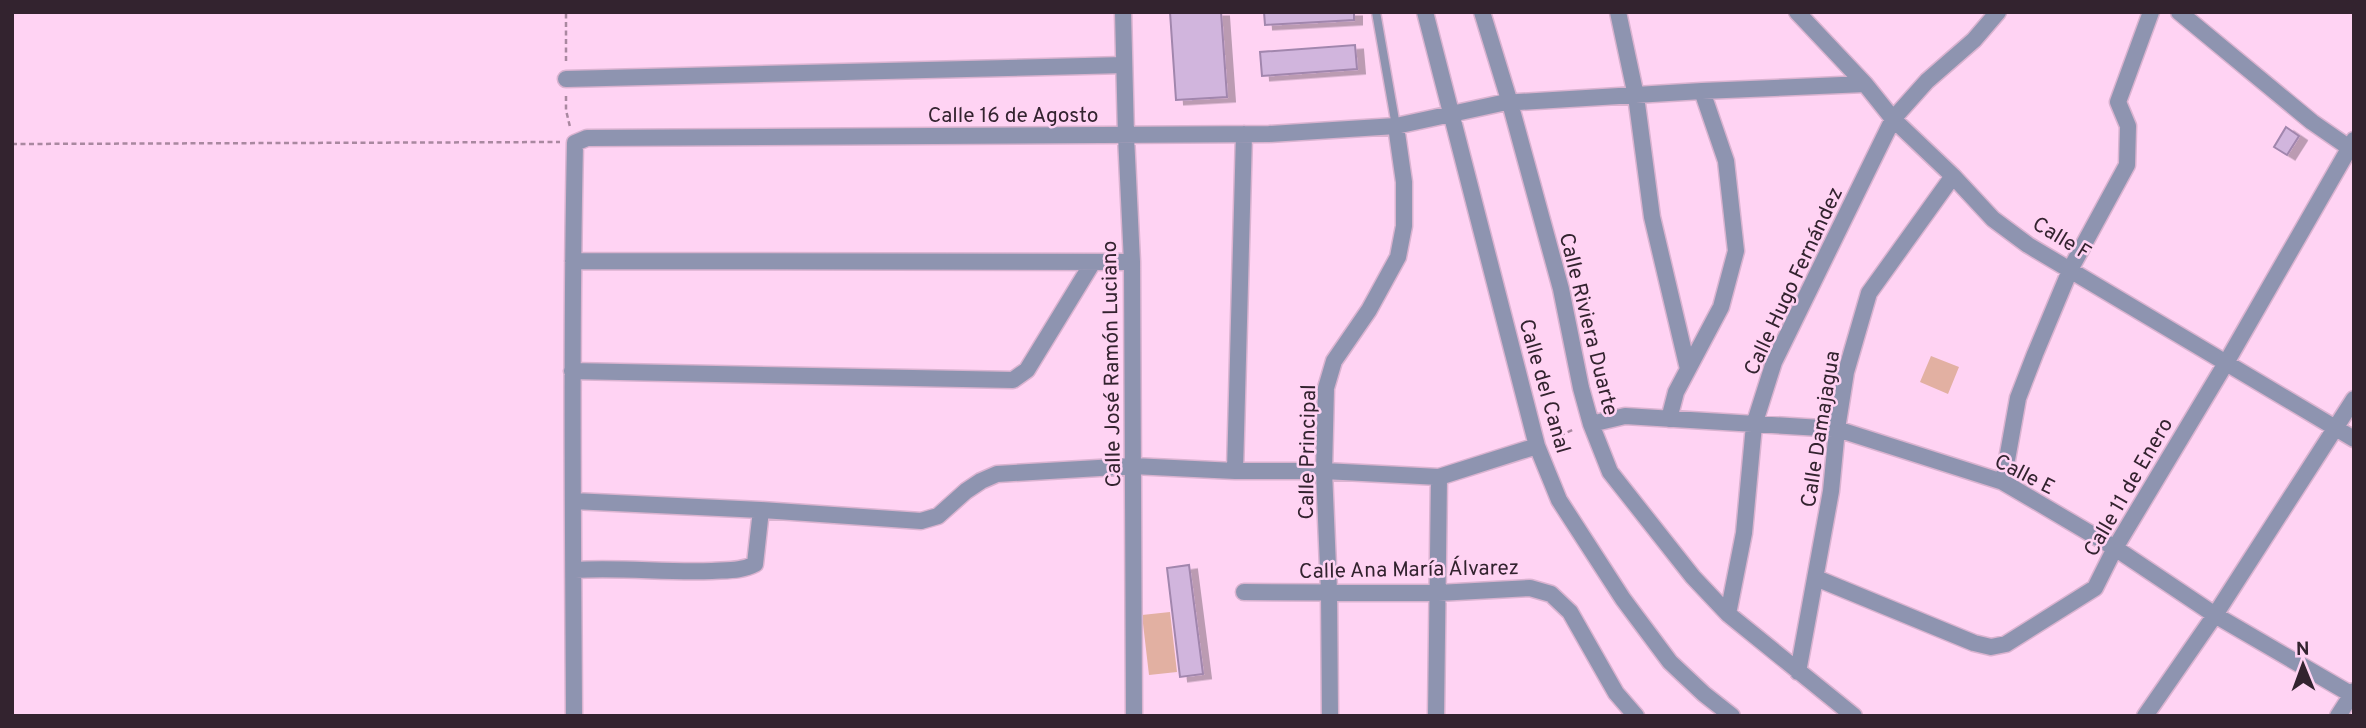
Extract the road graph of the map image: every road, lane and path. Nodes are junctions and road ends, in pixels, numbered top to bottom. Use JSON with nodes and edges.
{"nodes":[{"id":1,"x":1123,"y":12,"type":"edge"},
{"id":2,"x":1376,"y":12,"type":"edge"},
{"id":3,"x":1425,"y":12,"type":"edge"},
{"id":4,"x":1482,"y":12,"type":"edge"},
{"id":5,"x":1618,"y":12,"type":"edge"},
{"id":6,"x":1797,"y":12,"type":"edge"},
{"id":7,"x":1998,"y":12,"type":"edge"},
{"id":8,"x":2151,"y":12,"type":"edge"},
{"id":9,"x":2179,"y":12,"type":"edge"},
{"id":10,"x":1124,"y":65,"type":"junction"},
{"id":11,"x":566,"y":79,"type":"dead end"},
{"id":12,"x":1865,"y":84,"type":"junction"},
{"id":13,"x":1702,"y":91,"type":"junction"},
{"id":14,"x":1636,"y":96,"type":"junction"},
{"id":15,"x":1506,"y":103,"type":"junction"},
{"id":16,"x":1454,"y":114,"type":"junction"},
{"id":17,"x":1894,"y":119,"type":"junction"},
{"id":18,"x":1396,"y":126,"type":"junction"},
{"id":19,"x":1244,"y":134,"type":"junction"},
{"id":20,"x":1126,"y":136,"type":"junction"},
{"id":21,"x":575,"y":143,"type":"junction"},
{"id":22,"x":12,"y":144,"type":"edge"},
{"id":23,"x":2352,"y":146,"type":"edge"},
{"id":24,"x":1953,"y":176,"type":"junction"},
{"id":25,"x":573,"y":261,"type":"junction"},
{"id":26,"x":1093,"y":262,"type":"junction"},
{"id":27,"x":1132,"y":262,"type":"junction"},
{"id":28,"x":2071,"y":268,"type":"junction"},
{"id":29,"x":2226,"y":363,"type":"junction"},
{"id":30,"x":1688,"y":369,"type":"junction"},
{"id":31,"x":572,"y":371,"type":"junction"},
{"id":32,"x":2354,"y":399,"type":"edge"},
{"id":33,"x":1669,"y":419,"type":"junction"},
{"id":34,"x":1587,"y":425,"type":"junction"},
{"id":35,"x":1754,"y":425,"type":"junction"},
{"id":36,"x":2335,"y":428,"type":"junction"},
{"id":37,"x":1837,"y":429,"type":"junction"},
{"id":38,"x":2354,"y":439,"type":"edge"},
{"id":39,"x":1540,"y":444,"type":"junction"},
{"id":40,"x":1133,"y":466,"type":"junction"},
{"id":41,"x":1235,"y":471,"type":"junction"},
{"id":42,"x":1324,"y":471,"type":"junction"},
{"id":43,"x":1439,"y":477,"type":"junction"},
{"id":44,"x":2003,"y":482,"type":"junction"},
{"id":45,"x":573,"y":500,"type":"junction"},
{"id":46,"x":761,"y":510,"type":"junction"},
{"id":47,"x":2115,"y":548,"type":"junction"},
{"id":48,"x":575,"y":570,"type":"junction"},
{"id":49,"x":1816,"y":578,"type":"junction"},
{"id":50,"x":1329,"y":591,"type":"junction"},
{"id":51,"x":1244,"y":592,"type":"dead end"},
{"id":52,"x":1438,"y":593,"type":"junction"},
{"id":53,"x":1728,"y":614,"type":"junction"},
{"id":54,"x":2215,"y":615,"type":"junction"},
{"id":55,"x":1798,"y":672,"type":"junction"},
{"id":56,"x":2353,"y":694,"type":"edge"},
{"id":57,"x":575,"y":716,"type":"edge"},
{"id":58,"x":1133,"y":716,"type":"edge"},
{"id":59,"x":1330,"y":716,"type":"edge"},
{"id":60,"x":1436,"y":716,"type":"edge"},
{"id":61,"x":1636,"y":716,"type":"edge"},
{"id":62,"x":1732,"y":716,"type":"edge"},
{"id":63,"x":1854,"y":716,"type":"edge"},
{"id":64,"x":2145,"y":716,"type":"edge"},
{"id":65,"x":2338,"y":716,"type":"edge"}],
"edges":[{"from":1,"to":10,"type":"street","name":"Calle José Ramón Luciano"},
{"from":2,"to":18,"type":"lane"},
{"from":3,"to":16,"type":"street","name":"Calle del Canal"},
{"from":4,"to":15,"type":"street","name":"Calle Riviera Duarte"},
{"from":5,"to":14,"type":"street"},
{"from":6,"to":12,"type":"street","name":"Calle F"},
{"from":7,"to":17,"type":"street","name":"Calle Hugo Fernández"},
{"from":8,"to":28,"type":"street"},
{"from":9,"to":23,"type":"street"},
{"from":10,"to":11,"type":"street"},
{"from":10,"to":20,"type":"street","name":"Calle José Ramón Luciano"},
{"from":12,"to":13,"type":"street","name":"Calle 16 de Agosto"},
{"from":12,"to":17,"type":"street","name":"Calle F"},
{"from":13,"to":14,"type":"street","name":"Calle 16 de Agosto"},
{"from":13,"to":30,"type":"street"},
{"from":14,"to":15,"type":"street","name":"Calle 16 de Agosto"},
{"from":14,"to":30,"type":"street"},
{"from":15,"to":16,"type":"street","name":"Calle 16 de Agosto"},
{"from":15,"to":34,"type":"street","name":"Calle Riviera Duarte"},
{"from":16,"to":18,"type":"street","name":"Calle 16 de Agosto"},
{"from":16,"to":39,"type":"street","name":"Calle del Canal"},
{"from":17,"to":24,"type":"street","name":"Calle F"},
{"from":17,"to":35,"type":"street","name":"Calle Hugo Fernández"},
{"from":18,"to":19,"type":"street","name":"Calle 16 de Agosto"},
{"from":18,"to":42,"type":"street","name":"Calle Principal"},
{"from":19,"to":20,"type":"street","name":"Calle 16 de Agosto"},
{"from":19,"to":41,"type":"street"},
{"from":20,"to":21,"type":"street","name":"Calle 16 de Agosto"},
{"from":20,"to":27,"type":"street","name":"Calle José Ramón Luciano"},
{"from":21,"to":22,"type":"path"},
{"from":21,"to":25,"type":"street"},
{"from":23,"to":29,"type":"street","name":"Calle 11 de Enero"},
{"from":24,"to":28,"type":"street","name":"Calle F"},
{"from":24,"to":37,"type":"street","name":"Calle Damajagua"},
{"from":25,"to":26,"type":"street"},
{"from":25,"to":31,"type":"street"},
{"from":26,"to":27,"type":"street"},
{"from":26,"to":31,"type":"street"},
{"from":27,"to":40,"type":"street","name":"Calle José Ramón Luciano"},
{"from":28,"to":29,"type":"street","name":"Calle F"},
{"from":28,"to":44,"type":"street"},
{"from":29,"to":36,"type":"street","name":"Calle F"},
{"from":29,"to":47,"type":"street","name":"Calle 11 de Enero"},
{"from":30,"to":33,"type":"street"},
{"from":31,"to":45,"type":"street"},
{"from":32,"to":36,"type":"street"},
{"from":33,"to":34,"type":"street","name":"Calle E"},
{"from":33,"to":35,"type":"street","name":"Calle E"},
{"from":34,"to":39,"type":"path"},
{"from":34,"to":53,"type":"street","name":"Calle Riviera Duarte"},
{"from":35,"to":37,"type":"street","name":"Calle E"},
{"from":35,"to":53,"type":"street","name":"Calle Hugo Fernández"},
{"from":36,"to":38,"type":"street","name":"Calle F"},
{"from":36,"to":54,"type":"street"},
{"from":37,"to":44,"type":"street","name":"Calle E"},
{"from":37,"to":49,"type":"street","name":"Calle Damajagua"},
{"from":39,"to":43,"type":"street"},
{"from":39,"to":62,"type":"street","name":"Calle del Canal"},
{"from":40,"to":41,"type":"street"},
{"from":40,"to":46,"type":"street"},
{"from":40,"to":58,"type":"street","name":"Calle José Ramón Luciano"},
{"from":41,"to":42,"type":"street"},
{"from":42,"to":43,"type":"street"},
{"from":42,"to":50,"type":"street","name":"Calle Principal"},
{"from":43,"to":52,"type":"street"},
{"from":44,"to":47,"type":"street","name":"Calle E"},
{"from":45,"to":46,"type":"street"},
{"from":45,"to":48,"type":"street"},
{"from":46,"to":48,"type":"street"},
{"from":47,"to":49,"type":"street","name":"Calle 11 de Enero"},
{"from":47,"to":54,"type":"street","name":"Calle E"},
{"from":48,"to":57,"type":"street"},
{"from":49,"to":55,"type":"street","name":"Calle Damajagua"},
{"from":50,"to":51,"type":"street","name":"Calle Ana María Álvarez"},
{"from":50,"to":52,"type":"street","name":"Calle Ana María Álvarez"},
{"from":50,"to":59,"type":"street","name":"Calle Principal"},
{"from":52,"to":60,"type":"street"},
{"from":52,"to":61,"type":"street","name":"Calle Ana María Álvarez"},
{"from":53,"to":55,"type":"street","name":"Calle Riviera Duarte"},
{"from":54,"to":56,"type":"street","name":"Calle E"},
{"from":54,"to":64,"type":"street"},
{"from":55,"to":63,"type":"street","name":"Calle Riviera Duarte"},
{"from":56,"to":65,"type":"street"}]}
